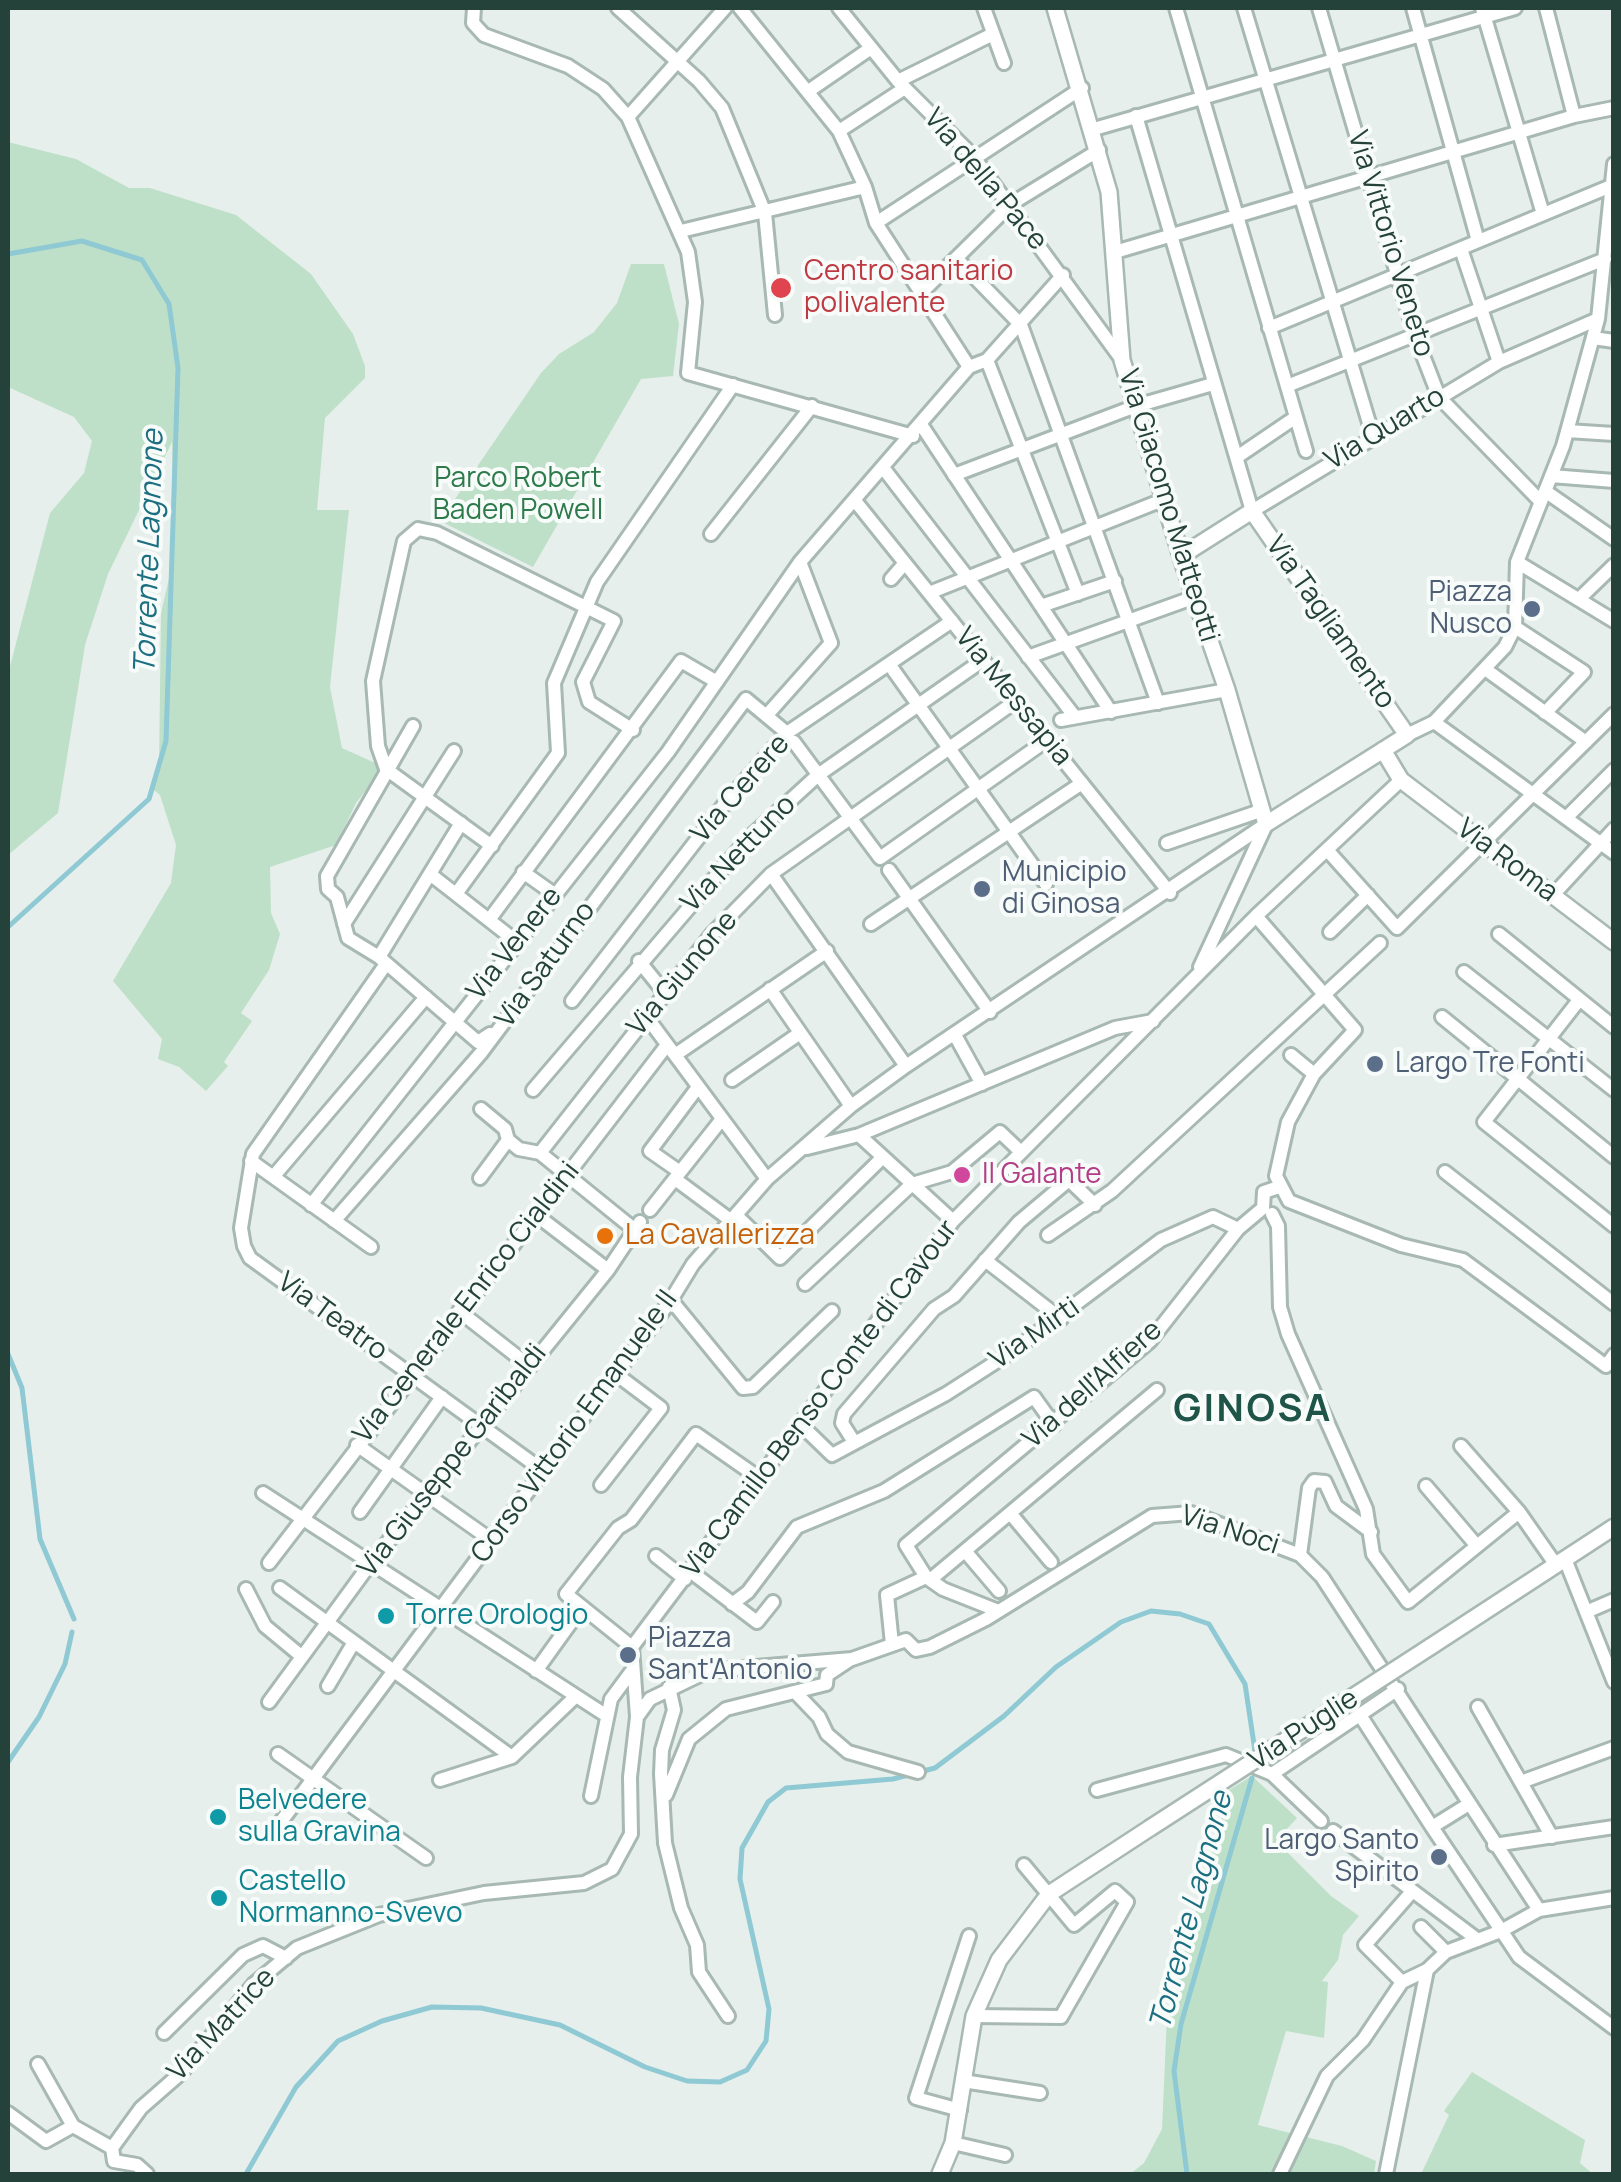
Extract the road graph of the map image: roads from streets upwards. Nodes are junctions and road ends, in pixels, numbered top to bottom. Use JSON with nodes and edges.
{"nodes":[{"id":1,"x":474,"y":8,"type":"edge"},
{"id":2,"x":618,"y":8,"type":"edge"},
{"id":3,"x":724,"y":8,"type":"edge"},
{"id":4,"x":740,"y":8,"type":"edge"},
{"id":5,"x":839,"y":8,"type":"edge"},
{"id":6,"x":984,"y":8,"type":"edge"},
{"id":7,"x":1055,"y":8,"type":"edge"},
{"id":8,"x":1176,"y":8,"type":"edge"},
{"id":9,"x":1244,"y":8,"type":"edge"},
{"id":10,"x":1319,"y":8,"type":"edge"},
{"id":11,"x":1413,"y":8,"type":"edge"},
{"id":12,"x":1515,"y":8,"type":"edge"},
{"id":13,"x":1546,"y":8,"type":"edge"},
{"id":14,"x":1483,"y":12,"type":"edge"},
{"id":15,"x":994,"y":34,"type":"junction"},
{"id":16,"x":1420,"y":35,"type":"junction"},
{"id":17,"x":871,"y":48,"type":"junction"},
{"id":18,"x":1334,"y":59,"type":"junction"},
{"id":19,"x":678,"y":60,"type":"junction"},
{"id":20,"x":1004,"y":63,"type":"dead end"},
{"id":21,"x":1266,"y":80,"type":"junction"},
{"id":22,"x":901,"y":84,"type":"junction"},
{"id":23,"x":1082,"y":88,"type":"junction"},
{"id":24,"x":810,"y":90,"type":"junction"},
{"id":25,"x":1202,"y":98,"type":"junction"},
{"id":26,"x":1614,"y":108,"type":"edge"},
{"id":27,"x":1136,"y":116,"type":"junction"},
{"id":28,"x":1574,"y":116,"type":"junction"},
{"id":29,"x":628,"y":117,"type":"junction"},
{"id":30,"x":1094,"y":129,"type":"junction"},
{"id":31,"x":839,"y":131,"type":"junction"},
{"id":32,"x":1518,"y":132,"type":"junction"},
{"id":33,"x":1099,"y":150,"type":"junction"},
{"id":34,"x":1452,"y":152,"type":"junction"},
{"id":35,"x":973,"y":156,"type":"junction"},
{"id":36,"x":1614,"y":164,"type":"edge"},
{"id":37,"x":1367,"y":176,"type":"junction"},
{"id":38,"x":1611,"y":186,"type":"edge"},
{"id":39,"x":865,"y":187,"type":"junction"},
{"id":40,"x":1300,"y":196,"type":"junction"},
{"id":41,"x":1011,"y":204,"type":"junction"},
{"id":42,"x":1612,"y":207,"type":"edge"},
{"id":43,"x":765,"y":213,"type":"junction"},
{"id":44,"x":1543,"y":214,"type":"junction"},
{"id":45,"x":1236,"y":216,"type":"junction"},
{"id":46,"x":876,"y":224,"type":"junction"},
{"id":47,"x":681,"y":231,"type":"junction"},
{"id":48,"x":1170,"y":235,"type":"junction"},
{"id":49,"x":1478,"y":241,"type":"junction"},
{"id":50,"x":1460,"y":248,"type":"junction"},
{"id":51,"x":1115,"y":252,"type":"junction"},
{"id":52,"x":956,"y":258,"type":"junction"},
{"id":53,"x":1605,"y":259,"type":"junction"},
{"id":54,"x":1398,"y":274,"type":"junction"},
{"id":55,"x":1063,"y":275,"type":"junction"},
{"id":56,"x":923,"y":291,"type":"junction"},
{"id":57,"x":1330,"y":302,"type":"junction"},
{"id":58,"x":1480,"y":308,"type":"junction"},
{"id":59,"x":775,"y":316,"type":"dead end"},
{"id":60,"x":1598,"y":319,"type":"junction"},
{"id":61,"x":1020,"y":325,"type":"junction"},
{"id":62,"x":1269,"y":328,"type":"junction"},
{"id":63,"x":1416,"y":334,"type":"junction"},
{"id":64,"x":1593,"y":338,"type":"junction"},
{"id":65,"x":1614,"y":341,"type":"edge"},
{"id":66,"x":987,"y":360,"type":"junction"},
{"id":67,"x":1122,"y":360,"type":"junction"},
{"id":68,"x":1349,"y":361,"type":"junction"},
{"id":69,"x":1499,"y":362,"type":"junction"},
{"id":70,"x":970,"y":367,"type":"junction"},
{"id":71,"x":1213,"y":384,"type":"junction"},
{"id":72,"x":734,"y":386,"type":"junction"},
{"id":73,"x":1286,"y":386,"type":"junction"},
{"id":74,"x":1439,"y":397,"type":"junction"},
{"id":75,"x":812,"y":406,"type":"junction"},
{"id":76,"x":1136,"y":406,"type":"junction"},
{"id":77,"x":1296,"y":417,"type":"junction"},
{"id":78,"x":918,"y":431,"type":"junction"},
{"id":79,"x":1568,"y":431,"type":"junction"},
{"id":80,"x":1060,"y":432,"type":"junction"},
{"id":81,"x":1614,"y":434,"type":"edge"},
{"id":82,"x":1373,"y":436,"type":"junction"},
{"id":83,"x":1022,"y":450,"type":"junction"},
{"id":84,"x":1306,"y":451,"type":"dead end"},
{"id":85,"x":1237,"y":457,"type":"junction"},
{"id":86,"x":884,"y":469,"type":"junction"},
{"id":87,"x":954,"y":474,"type":"junction"},
{"id":88,"x":1551,"y":476,"type":"junction"},
{"id":89,"x":1614,"y":480,"type":"edge"},
{"id":90,"x":1543,"y":496,"type":"junction"},
{"id":91,"x":1164,"y":499,"type":"junction"},
{"id":92,"x":856,"y":502,"type":"junction"},
{"id":93,"x":1252,"y":511,"type":"junction"},
{"id":94,"x":1096,"y":527,"type":"junction"},
{"id":95,"x":711,"y":534,"type":"dead end"},
{"id":96,"x":1614,"y":538,"type":"edge"},
{"id":97,"x":1058,"y":542,"type":"junction"},
{"id":98,"x":1181,"y":556,"type":"junction"},
{"id":99,"x":1011,"y":561,"type":"junction"},
{"id":100,"x":800,"y":562,"type":"junction"},
{"id":101,"x":1517,"y":562,"type":"junction"},
{"id":102,"x":905,"y":563,"type":"junction"},
{"id":103,"x":1614,"y":565,"type":"edge"},
{"id":104,"x":891,"y":578,"type":"dead end"},
{"id":105,"x":968,"y":578,"type":"junction"},
{"id":106,"x":1115,"y":581,"type":"junction"},
{"id":107,"x":929,"y":593,"type":"junction"},
{"id":108,"x":1078,"y":594,"type":"junction"},
{"id":109,"x":1195,"y":597,"type":"junction"},
{"id":110,"x":1580,"y":598,"type":"junction"},
{"id":111,"x":585,"y":606,"type":"junction"},
{"id":112,"x":1041,"y":606,"type":"junction"},
{"id":113,"x":1130,"y":620,"type":"junction"},
{"id":114,"x":952,"y":621,"type":"junction"},
{"id":115,"x":1614,"y":621,"type":"edge"},
{"id":116,"x":1516,"y":627,"type":"junction"},
{"id":117,"x":1066,"y":643,"type":"junction"},
{"id":118,"x":1028,"y":656,"type":"junction"},
{"id":119,"x":983,"y":660,"type":"junction"},
{"id":120,"x":889,"y":664,"type":"junction"},
{"id":121,"x":1484,"y":669,"type":"junction"},
{"id":122,"x":717,"y":682,"type":"junction"},
{"id":123,"x":1227,"y":690,"type":"junction"},
{"id":124,"x":1016,"y":701,"type":"junction"},
{"id":125,"x":1158,"y":703,"type":"junction"},
{"id":126,"x":918,"y":704,"type":"junction"},
{"id":127,"x":1111,"y":712,"type":"junction"},
{"id":128,"x":1545,"y":713,"type":"junction"},
{"id":129,"x":1614,"y":714,"type":"edge"},
{"id":130,"x":767,"y":715,"type":"junction"},
{"id":131,"x":1434,"y":722,"type":"junction"},
{"id":132,"x":413,"y":726,"type":"dead end"},
{"id":133,"x":633,"y":730,"type":"junction"},
{"id":134,"x":1407,"y":735,"type":"junction"},
{"id":135,"x":790,"y":738,"type":"junction"},
{"id":136,"x":1047,"y":740,"type":"junction"},
{"id":137,"x":1586,"y":742,"type":"junction"},
{"id":138,"x":948,"y":747,"type":"junction"},
{"id":139,"x":454,"y":750,"type":"dead end"},
{"id":140,"x":1383,"y":750,"type":"junction"},
{"id":141,"x":386,"y":769,"type":"junction"},
{"id":142,"x":1614,"y":770,"type":"edge"},
{"id":143,"x":818,"y":775,"type":"junction"},
{"id":144,"x":1400,"y":780,"type":"junction"},
{"id":145,"x":1082,"y":784,"type":"junction"},
{"id":146,"x":977,"y":787,"type":"junction"},
{"id":147,"x":1534,"y":794,"type":"junction"},
{"id":148,"x":424,"y":796,"type":"junction"},
{"id":149,"x":849,"y":817,"type":"junction"},
{"id":150,"x":1263,"y":818,"type":"junction"},
{"id":151,"x":1566,"y":818,"type":"junction"},
{"id":152,"x":462,"y":824,"type":"junction"},
{"id":153,"x":1614,"y":829,"type":"edge"},
{"id":154,"x":1010,"y":833,"type":"junction"},
{"id":155,"x":1167,"y":842,"type":"dead end"},
{"id":156,"x":1485,"y":843,"type":"junction"},
{"id":157,"x":1600,"y":843,"type":"junction"},
{"id":158,"x":492,"y":846,"type":"junction"},
{"id":159,"x":1328,"y":850,"type":"junction"},
{"id":160,"x":1614,"y":853,"type":"edge"},
{"id":161,"x":885,"y":864,"type":"junction"},
{"id":162,"x":523,"y":872,"type":"junction"},
{"id":163,"x":430,"y":874,"type":"junction"},
{"id":164,"x":771,"y":874,"type":"junction"},
{"id":165,"x":1046,"y":884,"type":"dead end"},
{"id":166,"x":1170,"y":893,"type":"junction"},
{"id":167,"x":456,"y":894,"type":"junction"},
{"id":168,"x":554,"y":894,"type":"junction"},
{"id":169,"x":1368,"y":895,"type":"junction"},
{"id":170,"x":1553,"y":896,"type":"junction"},
{"id":171,"x":911,"y":901,"type":"junction"},
{"id":172,"x":1256,"y":916,"type":"junction"},
{"id":173,"x":489,"y":920,"type":"junction"},
{"id":174,"x":344,"y":924,"type":"junction"},
{"id":175,"x":871,"y":924,"type":"dead end"},
{"id":176,"x":1330,"y":932,"type":"dead end"},
{"id":177,"x":1498,"y":934,"type":"dead end"},
{"id":178,"x":517,"y":942,"type":"junction"},
{"id":179,"x":1614,"y":942,"type":"edge"},
{"id":180,"x":1380,"y":943,"type":"dead end"},
{"id":181,"x":827,"y":951,"type":"junction"},
{"id":182,"x":640,"y":960,"type":"junction"},
{"id":183,"x":383,"y":961,"type":"junction"},
{"id":184,"x":1464,"y":972,"type":"dead end"},
{"id":185,"x":1196,"y":977,"type":"junction"},
{"id":186,"x":770,"y":990,"type":"junction"},
{"id":187,"x":664,"y":992,"type":"junction"},
{"id":188,"x":1323,"y":994,"type":"junction"},
{"id":189,"x":426,"y":997,"type":"junction"},
{"id":190,"x":1579,"y":1000,"type":"junction"},
{"id":191,"x":572,"y":1001,"type":"dead end"},
{"id":192,"x":990,"y":1012,"type":"junction"},
{"id":193,"x":646,"y":1016,"type":"junction"},
{"id":194,"x":1442,"y":1017,"type":"dead end"},
{"id":195,"x":454,"y":1020,"type":"junction"},
{"id":196,"x":1153,"y":1021,"type":"junction"},
{"id":197,"x":1614,"y":1027,"type":"edge"},
{"id":198,"x":500,"y":1029,"type":"junction"},
{"id":199,"x":800,"y":1032,"type":"junction"},
{"id":200,"x":955,"y":1034,"type":"junction"},
{"id":201,"x":1549,"y":1039,"type":"junction"},
{"id":202,"x":671,"y":1050,"type":"junction"},
{"id":203,"x":1291,"y":1055,"type":"dead end"},
{"id":204,"x":906,"y":1066,"type":"junction"},
{"id":205,"x":1314,"y":1074,"type":"junction"},
{"id":206,"x":1519,"y":1077,"type":"junction"},
{"id":207,"x":732,"y":1080,"type":"dead end"},
{"id":208,"x":982,"y":1084,"type":"junction"},
{"id":209,"x":698,"y":1087,"type":"junction"},
{"id":210,"x":533,"y":1090,"type":"dead end"},
{"id":211,"x":1614,"y":1090,"type":"edge"},
{"id":212,"x":851,"y":1106,"type":"junction"},
{"id":213,"x":481,"y":1109,"type":"dead end"},
{"id":214,"x":722,"y":1119,"type":"junction"},
{"id":215,"x":859,"y":1135,"type":"junction"},
{"id":216,"x":508,"y":1140,"type":"junction"},
{"id":217,"x":804,"y":1148,"type":"junction"},
{"id":218,"x":1021,"y":1152,"type":"junction"},
{"id":219,"x":540,"y":1153,"type":"junction"},
{"id":220,"x":1614,"y":1156,"type":"edge"},
{"id":221,"x":883,"y":1157,"type":"junction"},
{"id":222,"x":251,"y":1161,"type":"junction"},
{"id":223,"x":1446,"y":1172,"type":"dead end"},
{"id":224,"x":565,"y":1175,"type":"junction"},
{"id":225,"x":678,"y":1176,"type":"junction"},
{"id":226,"x":272,"y":1177,"type":"junction"},
{"id":227,"x":480,"y":1178,"type":"dead end"},
{"id":228,"x":767,"y":1180,"type":"junction"},
{"id":229,"x":912,"y":1184,"type":"junction"},
{"id":230,"x":1280,"y":1187,"type":"junction"},
{"id":231,"x":1289,"y":1201,"type":"junction"},
{"id":232,"x":311,"y":1205,"type":"junction"},
{"id":233,"x":1095,"y":1205,"type":"junction"},
{"id":234,"x":650,"y":1210,"type":"dead end"},
{"id":235,"x":1268,"y":1211,"type":"junction"},
{"id":236,"x":535,"y":1214,"type":"junction"},
{"id":237,"x":736,"y":1219,"type":"junction"},
{"id":238,"x":334,"y":1221,"type":"junction"},
{"id":239,"x":953,"y":1221,"type":"junction"},
{"id":240,"x":1614,"y":1226,"type":"edge"},
{"id":241,"x":1238,"y":1229,"type":"junction"},
{"id":242,"x":1048,"y":1234,"type":"dead end"},
{"id":243,"x":370,"y":1247,"type":"dead end"},
{"id":244,"x":985,"y":1260,"type":"junction"},
{"id":245,"x":608,"y":1270,"type":"junction"},
{"id":246,"x":805,"y":1284,"type":"dead end"},
{"id":247,"x":672,"y":1300,"type":"junction"},
{"id":248,"x":1614,"y":1304,"type":"edge"},
{"id":249,"x":459,"y":1311,"type":"junction"},
{"id":250,"x":832,"y":1311,"type":"dead end"},
{"id":251,"x":1061,"y":1319,"type":"junction"},
{"id":252,"x":1610,"y":1360,"type":"edge"},
{"id":253,"x":528,"y":1364,"type":"junction"},
{"id":254,"x":411,"y":1374,"type":"junction"},
{"id":255,"x":616,"y":1374,"type":"junction"},
{"id":256,"x":1157,"y":1390,"type":"dead end"},
{"id":257,"x":442,"y":1397,"type":"junction"},
{"id":258,"x":479,"y":1424,"type":"junction"},
{"id":259,"x":800,"y":1424,"type":"junction"},
{"id":260,"x":1054,"y":1426,"type":"junction"},
{"id":261,"x":854,"y":1442,"type":"junction"},
{"id":262,"x":358,"y":1445,"type":"junction"},
{"id":263,"x":1461,"y":1446,"type":"dead end"},
{"id":264,"x":390,"y":1468,"type":"junction"},
{"id":265,"x":542,"y":1470,"type":"junction"},
{"id":266,"x":759,"y":1478,"type":"junction"},
{"id":267,"x":601,"y":1485,"type":"dead end"},
{"id":268,"x":1426,"y":1486,"type":"dead end"},
{"id":269,"x":263,"y":1492,"type":"dead end"},
{"id":270,"x":426,"y":1494,"type":"junction"},
{"id":271,"x":360,"y":1512,"type":"dead end"},
{"id":272,"x":1010,"y":1512,"type":"junction"},
{"id":273,"x":1519,"y":1512,"type":"junction"},
{"id":274,"x":302,"y":1519,"type":"junction"},
{"id":275,"x":1614,"y":1527,"type":"edge"},
{"id":276,"x":1371,"y":1532,"type":"junction"},
{"id":277,"x":491,"y":1540,"type":"junction"},
{"id":278,"x":1477,"y":1546,"type":"junction"},
{"id":279,"x":965,"y":1551,"type":"junction"},
{"id":280,"x":1300,"y":1555,"type":"junction"},
{"id":281,"x":656,"y":1556,"type":"dead end"},
{"id":282,"x":1051,"y":1562,"type":"dead end"},
{"id":283,"x":1560,"y":1562,"type":"junction"},
{"id":284,"x":269,"y":1563,"type":"dead end"},
{"id":285,"x":370,"y":1564,"type":"junction"},
{"id":286,"x":687,"y":1575,"type":"junction"},
{"id":287,"x":928,"y":1579,"type":"junction"},
{"id":288,"x":280,"y":1588,"type":"dead end"},
{"id":289,"x":246,"y":1589,"type":"dead end"},
{"id":290,"x":998,"y":1591,"type":"dead end"},
{"id":291,"x":1614,"y":1600,"type":"edge"},
{"id":292,"x":773,"y":1602,"type":"dead end"},
{"id":293,"x":732,"y":1604,"type":"junction"},
{"id":294,"x":582,"y":1607,"type":"junction"},
{"id":295,"x":441,"y":1609,"type":"junction"},
{"id":296,"x":996,"y":1610,"type":"junction"},
{"id":297,"x":1586,"y":1612,"type":"junction"},
{"id":298,"x":326,"y":1622,"type":"junction"},
{"id":299,"x":354,"y":1642,"type":"junction"},
{"id":300,"x":892,"y":1644,"type":"junction"},
{"id":301,"x":632,"y":1647,"type":"junction"},
{"id":302,"x":300,"y":1655,"type":"junction"},
{"id":303,"x":852,"y":1659,"type":"junction"},
{"id":304,"x":632,"y":1668,"type":"junction"},
{"id":305,"x":536,"y":1671,"type":"junction"},
{"id":306,"x":393,"y":1672,"type":"junction"},
{"id":307,"x":1614,"y":1682,"type":"edge"},
{"id":308,"x":328,"y":1686,"type":"dead end"},
{"id":309,"x":669,"y":1687,"type":"junction"},
{"id":310,"x":1398,"y":1688,"type":"junction"},
{"id":311,"x":796,"y":1693,"type":"junction"},
{"id":312,"x":575,"y":1697,"type":"junction"},
{"id":313,"x":269,"y":1702,"type":"dead end"},
{"id":314,"x":1478,"y":1707,"type":"dead end"},
{"id":315,"x":1360,"y":1714,"type":"junction"},
{"id":316,"x":607,"y":1716,"type":"junction"},
{"id":317,"x":636,"y":1718,"type":"junction"},
{"id":318,"x":1614,"y":1748,"type":"edge"},
{"id":319,"x":278,"y":1754,"type":"dead end"},
{"id":320,"x":512,"y":1758,"type":"junction"},
{"id":321,"x":918,"y":1772,"type":"dead end"},
{"id":322,"x":1272,"y":1774,"type":"junction"},
{"id":323,"x":312,"y":1780,"type":"junction"},
{"id":324,"x":440,"y":1780,"type":"dead end"},
{"id":325,"x":1521,"y":1782,"type":"junction"},
{"id":326,"x":1098,"y":1790,"type":"dead end"},
{"id":327,"x":591,"y":1796,"type":"dead end"},
{"id":328,"x":665,"y":1798,"type":"junction"},
{"id":329,"x":1469,"y":1804,"type":"junction"},
{"id":330,"x":1321,"y":1821,"type":"dead end"},
{"id":331,"x":280,"y":1823,"type":"dead end"},
{"id":332,"x":1432,"y":1826,"type":"junction"},
{"id":333,"x":1614,"y":1826,"type":"edge"},
{"id":334,"x":1333,"y":1831,"type":"dead end"},
{"id":335,"x":1552,"y":1836,"type":"junction"},
{"id":336,"x":1494,"y":1844,"type":"junction"},
{"id":337,"x":426,"y":1858,"type":"dead end"},
{"id":338,"x":1024,"y":1865,"type":"dead end"},
{"id":339,"x":1050,"y":1894,"type":"junction"},
{"id":340,"x":1409,"y":1895,"type":"dead end"},
{"id":341,"x":1614,"y":1898,"type":"edge"},
{"id":342,"x":1539,"y":1910,"type":"junction"},
{"id":343,"x":1421,"y":1927,"type":"dead end"},
{"id":344,"x":1501,"y":1932,"type":"junction"},
{"id":345,"x":968,"y":1936,"type":"dead end"},
{"id":346,"x":1478,"y":1940,"type":"junction"},
{"id":347,"x":1446,"y":1952,"type":"junction"},
{"id":348,"x":286,"y":1958,"type":"junction"},
{"id":349,"x":1427,"y":1970,"type":"junction"},
{"id":350,"x":1402,"y":1982,"type":"junction"},
{"id":351,"x":728,"y":2016,"type":"dead end"},
{"id":352,"x":974,"y":2016,"type":"junction"},
{"id":353,"x":1614,"y":2028,"type":"edge"},
{"id":354,"x":164,"y":2033,"type":"dead end"},
{"id":355,"x":38,"y":2064,"type":"dead end"},
{"id":356,"x":963,"y":2081,"type":"junction"},
{"id":357,"x":1040,"y":2093,"type":"dead end"},
{"id":358,"x":960,"y":2110,"type":"junction"},
{"id":359,"x":8,"y":2113,"type":"edge"},
{"id":360,"x":73,"y":2126,"type":"junction"},
{"id":361,"x":953,"y":2143,"type":"junction"},
{"id":362,"x":112,"y":2148,"type":"junction"},
{"id":363,"x":1005,"y":2155,"type":"dead end"},
{"id":364,"x":147,"y":2174,"type":"edge"},
{"id":365,"x":940,"y":2174,"type":"edge"},
{"id":366,"x":1280,"y":2174,"type":"edge"},
{"id":367,"x":1386,"y":2174,"type":"edge"}],
"edges":[{"from":1,"to":29,"type":"street"},
{"from":2,"to":19,"type":"street"},
{"from":3,"to":19,"type":"street"},
{"from":4,"to":24,"type":"street"},
{"from":5,"to":17,"type":"street","name":"Via della Pace"},
{"from":6,"to":15,"type":"street"},
{"from":7,"to":23,"type":"street","name":"Via Giacomo Matteotti"},
{"from":8,"to":25,"type":"street"},
{"from":9,"to":21,"type":"street"},
{"from":10,"to":18,"type":"street","name":"Via Vittorio Veneto"},
{"from":11,"to":16,"type":"street"},
{"from":12,"to":14,"type":"street"},
{"from":13,"to":28,"type":"street"},
{"from":14,"to":16,"type":"street"},
{"from":14,"to":32,"type":"street"},
{"from":15,"to":20,"type":"street"},
{"from":15,"to":22,"type":"street"},
{"from":16,"to":18,"type":"street"},
{"from":16,"to":34,"type":"street"},
{"from":17,"to":22,"type":"street","name":"Via della Pace"},
{"from":17,"to":24,"type":"street"},
{"from":18,"to":21,"type":"street"},
{"from":18,"to":37,"type":"street","name":"Via Vittorio Veneto"},
{"from":19,"to":29,"type":"street"},
{"from":19,"to":43,"type":"street"},
{"from":21,"to":25,"type":"street"},
{"from":21,"to":40,"type":"street"},
{"from":22,"to":31,"type":"street"},
{"from":22,"to":35,"type":"street","name":"Via della Pace"},
{"from":23,"to":30,"type":"street","name":"Via Giacomo Matteotti"},
{"from":23,"to":35,"type":"street"},
{"from":24,"to":31,"type":"street"},
{"from":25,"to":27,"type":"street"},
{"from":25,"to":45,"type":"street"},
{"from":26,"to":28,"type":"street"},
{"from":27,"to":30,"type":"street"},
{"from":27,"to":48,"type":"street"},
{"from":28,"to":32,"type":"street"},
{"from":29,"to":47,"type":"street"},
{"from":30,"to":33,"type":"street","name":"Via Giacomo Matteotti"},
{"from":31,"to":39,"type":"street"},
{"from":32,"to":34,"type":"street"},
{"from":32,"to":44,"type":"street"},
{"from":33,"to":41,"type":"street"},
{"from":33,"to":51,"type":"street","name":"Via Giacomo Matteotti"},
{"from":34,"to":37,"type":"street"},
{"from":34,"to":49,"type":"street"},
{"from":35,"to":41,"type":"street","name":"Via della Pace"},
{"from":35,"to":46,"type":"street"},
{"from":36,"to":38,"type":"street"},
{"from":37,"to":40,"type":"street"},
{"from":37,"to":54,"type":"street","name":"Via Vittorio Veneto"},
{"from":38,"to":42,"type":"street"},
{"from":38,"to":44,"type":"street"},
{"from":39,"to":43,"type":"street"},
{"from":39,"to":46,"type":"street"},
{"from":40,"to":45,"type":"street"},
{"from":40,"to":57,"type":"street"},
{"from":41,"to":52,"type":"street"},
{"from":41,"to":55,"type":"street","name":"Via della Pace"},
{"from":42,"to":53,"type":"street"},
{"from":43,"to":47,"type":"street"},
{"from":43,"to":59,"type":"street"},
{"from":44,"to":49,"type":"street"},
{"from":45,"to":48,"type":"street"},
{"from":45,"to":62,"type":"street"},
{"from":46,"to":56,"type":"street"},
{"from":47,"to":72,"type":"street"},
{"from":48,"to":51,"type":"street"},
{"from":48,"to":71,"type":"street"},
{"from":49,"to":50,"type":"street"},
{"from":50,"to":54,"type":"street"},
{"from":50,"to":58,"type":"street"},
{"from":51,"to":67,"type":"street","name":"Via Giacomo Matteotti"},
{"from":52,"to":56,"type":"street"},
{"from":52,"to":61,"type":"street"},
{"from":53,"to":58,"type":"street"},
{"from":53,"to":60,"type":"street"},
{"from":54,"to":57,"type":"street"},
{"from":54,"to":63,"type":"street","name":"Via Vittorio Veneto"},
{"from":55,"to":61,"type":"street"},
{"from":55,"to":67,"type":"street","name":"Via della Pace"},
{"from":56,"to":70,"type":"street"},
{"from":57,"to":62,"type":"street"},
{"from":57,"to":68,"type":"street"},
{"from":58,"to":63,"type":"street"},
{"from":58,"to":69,"type":"street"},
{"from":60,"to":64,"type":"street"},
{"from":60,"to":69,"type":"street","name":"Via Quarto"},
{"from":61,"to":66,"type":"street"},
{"from":61,"to":80,"type":"street"},
{"from":62,"to":73,"type":"street"},
{"from":63,"to":68,"type":"street"},
{"from":63,"to":74,"type":"street","name":"Via Vittorio Veneto"},
{"from":64,"to":65,"type":"street"},
{"from":64,"to":79,"type":"street"},
{"from":66,"to":70,"type":"street"},
{"from":66,"to":83,"type":"street"},
{"from":67,"to":76,"type":"street","name":"Via Giacomo Matteotti"},
{"from":68,"to":73,"type":"street"},
{"from":68,"to":82,"type":"street"},
{"from":69,"to":74,"type":"street","name":"Via Quarto"},
{"from":70,"to":78,"type":"street","name":"Via Venere"},
{"from":71,"to":76,"type":"street"},
{"from":71,"to":85,"type":"street"},
{"from":72,"to":75,"type":"street"},
{"from":72,"to":111,"type":"street"},
{"from":73,"to":77,"type":"street"},
{"from":74,"to":82,"type":"street","name":"Via Quarto"},
{"from":74,"to":90,"type":"street","name":"Via Vittorio Veneto"},
{"from":75,"to":78,"type":"street"},
{"from":75,"to":95,"type":"street"},
{"from":76,"to":80,"type":"street"},
{"from":76,"to":91,"type":"street","name":"Via Giacomo Matteotti"},
{"from":77,"to":84,"type":"street"},
{"from":77,"to":85,"type":"street"},
{"from":78,"to":86,"type":"street","name":"Via Venere"},
{"from":78,"to":87,"type":"street"},
{"from":79,"to":81,"type":"street"},
{"from":79,"to":88,"type":"street"},
{"from":80,"to":83,"type":"street"},
{"from":80,"to":94,"type":"street"},
{"from":82,"to":93,"type":"street","name":"Via Quarto"},
{"from":83,"to":87,"type":"street"},
{"from":83,"to":97,"type":"street"},
{"from":85,"to":93,"type":"street"},
{"from":86,"to":92,"type":"street","name":"Via Venere"},
{"from":86,"to":105,"type":"street"},
{"from":87,"to":99,"type":"street"},
{"from":88,"to":89,"type":"street"},
{"from":88,"to":90,"type":"street"},
{"from":90,"to":96,"type":"street","name":"Via Vittorio Veneto"},
{"from":90,"to":101,"type":"street"},
{"from":91,"to":94,"type":"street"},
{"from":91,"to":98,"type":"street","name":"Via Giacomo Matteotti"},
{"from":92,"to":100,"type":"street","name":"Via Venere"},
{"from":92,"to":102,"type":"street","name":"Via Messapia"},
{"from":93,"to":98,"type":"street","name":"Via Quarto"},
{"from":93,"to":134,"type":"street","name":"Via Tagliamento"},
{"from":94,"to":97,"type":"street"},
{"from":94,"to":106,"type":"street"},
{"from":97,"to":99,"type":"street"},
{"from":97,"to":108,"type":"street"},
{"from":98,"to":109,"type":"street","name":"Via Giacomo Matteotti"},
{"from":99,"to":105,"type":"street"},
{"from":99,"to":112,"type":"street"},
{"from":100,"to":122,"type":"street","name":"Via Venere"},
{"from":100,"to":130,"type":"street"},
{"from":101,"to":110,"type":"street"},
{"from":101,"to":116,"type":"street"},
{"from":102,"to":104,"type":"street"},
{"from":102,"to":107,"type":"street","name":"Via Messapia"},
{"from":103,"to":110,"type":"street"},
{"from":105,"to":107,"type":"street"},
{"from":105,"to":118,"type":"street"},
{"from":106,"to":108,"type":"street"},
{"from":106,"to":113,"type":"street"},
{"from":107,"to":114,"type":"street","name":"Via Messapia"},
{"from":108,"to":112,"type":"street"},
{"from":109,"to":113,"type":"street"},
{"from":109,"to":123,"type":"street","name":"Via Giacomo Matteotti"},
{"from":110,"to":115,"type":"street"},
{"from":111,"to":133,"type":"street"},
{"from":111,"to":141,"type":"street"},
{"from":111,"to":158,"type":"street"},
{"from":112,"to":117,"type":"street"},
{"from":113,"to":117,"type":"street"},
{"from":113,"to":125,"type":"street"},
{"from":114,"to":119,"type":"street","name":"Via Messapia"},
{"from":114,"to":120,"type":"street","name":"Via Cerere"},
{"from":116,"to":121,"type":"street"},
{"from":116,"to":128,"type":"street"},
{"from":117,"to":118,"type":"street"},
{"from":117,"to":127,"type":"street"},
{"from":118,"to":127,"type":"street"},
{"from":119,"to":124,"type":"street","name":"Via Messapia"},
{"from":119,"to":126,"type":"street","name":"Via Nettuno"},
{"from":120,"to":126,"type":"street"},
{"from":120,"to":135,"type":"street","name":"Via Cerere"},
{"from":121,"to":128,"type":"street"},
{"from":121,"to":131,"type":"street"},
{"from":122,"to":133,"type":"street"},
{"from":122,"to":168,"type":"street","name":"Via Venere"},
{"from":123,"to":125,"type":"street"},
{"from":123,"to":150,"type":"street","name":"Via Giacomo Matteotti"},
{"from":124,"to":136,"type":"street","name":"Via Messapia"},
{"from":124,"to":138,"type":"street","name":"Via Giunone"},
{"from":125,"to":127,"type":"street"},
{"from":126,"to":138,"type":"street"},
{"from":126,"to":143,"type":"street","name":"Via Nettuno"},
{"from":128,"to":137,"type":"street"},
{"from":129,"to":137,"type":"street"},
{"from":130,"to":135,"type":"street"},
{"from":130,"to":198,"type":"street","name":"Via Saturno"},
{"from":131,"to":134,"type":"street"},
{"from":131,"to":147,"type":"street"},
{"from":132,"to":141,"type":"street"},
{"from":133,"to":162,"type":"street"},
{"from":134,"to":140,"type":"street","name":"Corso Vittorio Emanuele II"},
{"from":135,"to":143,"type":"street"},
{"from":135,"to":191,"type":"street","name":"Via Cerere"},
{"from":136,"to":145,"type":"street","name":"Via Messapia"},
{"from":136,"to":146,"type":"street"},
{"from":137,"to":147,"type":"street"},
{"from":138,"to":146,"type":"street"},
{"from":138,"to":149,"type":"street","name":"Via Giunone"},
{"from":139,"to":148,"type":"street"},
{"from":140,"to":144,"type":"street"},
{"from":140,"to":150,"type":"street","name":"Corso Vittorio Emanuele II"},
{"from":141,"to":148,"type":"street"},
{"from":141,"to":174,"type":"street"},
{"from":142,"to":151,"type":"street"},
{"from":143,"to":149,"type":"street"},
{"from":143,"to":182,"type":"street","name":"Via Nettuno"},
{"from":144,"to":156,"type":"street","name":"Via Roma"},
{"from":144,"to":159,"type":"street","name":"Via Camillo Benso Conte di Cavour"},
{"from":145,"to":154,"type":"street"},
{"from":145,"to":166,"type":"street","name":"Via Messapia"},
{"from":146,"to":154,"type":"street"},
{"from":146,"to":161,"type":"street"},
{"from":147,"to":151,"type":"street"},
{"from":147,"to":156,"type":"street"},
{"from":148,"to":152,"type":"street"},
{"from":148,"to":174,"type":"street"},
{"from":149,"to":161,"type":"street"},
{"from":149,"to":164,"type":"street","name":"Via Giunone"},
{"from":150,"to":155,"type":"street"},
{"from":150,"to":166,"type":"street","name":"Corso Vittorio Emanuele II"},
{"from":150,"to":185,"type":"street"},
{"from":151,"to":157,"type":"street"},
{"from":152,"to":158,"type":"street"},
{"from":152,"to":163,"type":"street"},
{"from":153,"to":157,"type":"street"},
{"from":154,"to":165,"type":"street"},
{"from":154,"to":171,"type":"street"},
{"from":156,"to":169,"type":"street"},
{"from":156,"to":170,"type":"street","name":"Via Roma"},
{"from":157,"to":160,"type":"street"},
{"from":157,"to":170,"type":"street"},
{"from":158,"to":167,"type":"street"},
{"from":159,"to":169,"type":"street"},
{"from":159,"to":172,"type":"street","name":"Via Camillo Benso Conte di Cavour"},
{"from":161,"to":171,"type":"street"},
{"from":162,"to":168,"type":"street"},
{"from":162,"to":173,"type":"street"},
{"from":163,"to":167,"type":"street"},
{"from":163,"to":183,"type":"street"},
{"from":164,"to":181,"type":"street"},
{"from":164,"to":187,"type":"street","name":"Via Giunone"},
{"from":166,"to":192,"type":"street","name":"Corso Vittorio Emanuele II"},
{"from":167,"to":173,"type":"street"},
{"from":168,"to":178,"type":"street","name":"Via Venere"},
{"from":169,"to":176,"type":"street"},
{"from":170,"to":179,"type":"street","name":"Via Roma"},
{"from":171,"to":175,"type":"street"},
{"from":171,"to":192,"type":"street"},
{"from":172,"to":185,"type":"street","name":"Via Camillo Benso Conte di Cavour"},
{"from":172,"to":188,"type":"street"},
{"from":173,"to":178,"type":"street"},
{"from":174,"to":183,"type":"street"},
{"from":177,"to":190,"type":"street"},
{"from":178,"to":195,"type":"street","name":"Via Venere"},
{"from":180,"to":188,"type":"street"},
{"from":181,"to":186,"type":"street","name":"Via Generale Enrico Cialdini"},
{"from":181,"to":204,"type":"street"},
{"from":182,"to":187,"type":"street"},
{"from":182,"to":210,"type":"street","name":"Via Nettuno"},
{"from":183,"to":189,"type":"street"},
{"from":183,"to":222,"type":"street"},
{"from":184,"to":201,"type":"street"},
{"from":185,"to":196,"type":"street","name":"Via Camillo Benso Conte di Cavour"},
{"from":186,"to":199,"type":"street"},
{"from":186,"to":202,"type":"street","name":"Via Generale Enrico Cialdini"},
{"from":187,"to":193,"type":"street","name":"Via Giunone"},
{"from":188,"to":205,"type":"street"},
{"from":188,"to":233,"type":"street"},
{"from":189,"to":195,"type":"street"},
{"from":189,"to":226,"type":"street"},
{"from":190,"to":197,"type":"street"},
{"from":190,"to":201,"type":"street"},
{"from":192,"to":200,"type":"street","name":"Corso Vittorio Emanuele II"},
{"from":193,"to":202,"type":"street"},
{"from":193,"to":219,"type":"street","name":"Via Giunone"},
{"from":194,"to":206,"type":"street"},
{"from":195,"to":198,"type":"street"},
{"from":195,"to":232,"type":"street","name":"Via Venere"},
{"from":196,"to":208,"type":"street"},
{"from":196,"to":218,"type":"street","name":"Via Camillo Benso Conte di Cavour"},
{"from":198,"to":238,"type":"street","name":"Via Saturno"},
{"from":199,"to":207,"type":"street"},
{"from":199,"to":212,"type":"street"},
{"from":200,"to":204,"type":"street","name":"Corso Vittorio Emanuele II"},
{"from":200,"to":208,"type":"street"},
{"from":201,"to":206,"type":"street"},
{"from":201,"to":211,"type":"street"},
{"from":202,"to":209,"type":"street"},
{"from":202,"to":224,"type":"street","name":"Via Generale Enrico Cialdini"},
{"from":203,"to":205,"type":"street"},
{"from":204,"to":212,"type":"street","name":"Corso Vittorio Emanuele II"},
{"from":205,"to":230,"type":"street"},
{"from":206,"to":220,"type":"street"},
{"from":206,"to":240,"type":"street"},
{"from":208,"to":215,"type":"street"},
{"from":209,"to":214,"type":"street"},
{"from":209,"to":225,"type":"street"},
{"from":212,"to":217,"type":"street","name":"Corso Vittorio Emanuele II"},
{"from":213,"to":216,"type":"street"},
{"from":214,"to":225,"type":"street"},
{"from":214,"to":228,"type":"street"},
{"from":215,"to":217,"type":"street"},
{"from":215,"to":221,"type":"street"},
{"from":216,"to":219,"type":"street"},
{"from":216,"to":227,"type":"street"},
{"from":217,"to":228,"type":"street","name":"Corso Vittorio Emanuele II"},
{"from":218,"to":229,"type":"street"},
{"from":218,"to":239,"type":"street","name":"Via Camillo Benso Conte di Cavour"},
{"from":219,"to":224,"type":"street"},
{"from":221,"to":229,"type":"street"},
{"from":221,"to":237,"type":"street"},
{"from":222,"to":226,"type":"street"},
{"from":222,"to":254,"type":"street","name":"Via Teatro"},
{"from":223,"to":248,"type":"street"},
{"from":224,"to":236,"type":"street","name":"Via Generale Enrico Cialdini"},
{"from":224,"to":245,"type":"street","name":"Via Giuseppe Garibaldi"},
{"from":225,"to":234,"type":"street"},
{"from":225,"to":237,"type":"street"},
{"from":226,"to":232,"type":"street"},
{"from":228,"to":237,"type":"street","name":"Corso Vittorio Emanuele II"},
{"from":229,"to":239,"type":"street"},
{"from":229,"to":246,"type":"street"},
{"from":230,"to":231,"type":"street"},
{"from":230,"to":235,"type":"street"},
{"from":231,"to":235,"type":"street"},
{"from":231,"to":252,"type":"street"},
{"from":232,"to":238,"type":"street"},
{"from":233,"to":242,"type":"street"},
{"from":233,"to":244,"type":"street"},
{"from":235,"to":241,"type":"street","name":"Via dell'Alfiere"},
{"from":235,"to":276,"type":"street"},
{"from":236,"to":245,"type":"street"},
{"from":236,"to":249,"type":"street","name":"Via Generale Enrico Cialdini"},
{"from":237,"to":247,"type":"street","name":"Corso Vittorio Emanuele II"},
{"from":238,"to":243,"type":"street"},
{"from":239,"to":259,"type":"street","name":"Via Camillo Benso Conte di Cavour"},
{"from":241,"to":251,"type":"street","name":"Via Mirti"},
{"from":241,"to":260,"type":"street","name":"Via dell'Alfiere"},
{"from":244,"to":251,"type":"street"},
{"from":244,"to":261,"type":"street"},
{"from":245,"to":253,"type":"street","name":"Via Giuseppe Garibaldi"},
{"from":247,"to":250,"type":"street"},
{"from":247,"to":255,"type":"street","name":"Corso Vittorio Emanuele II"},
{"from":249,"to":253,"type":"street"},
{"from":249,"to":254,"type":"street","name":"Via Generale Enrico Cialdini"},
{"from":251,"to":261,"type":"street","name":"Via Mirti"},
{"from":253,"to":258,"type":"street","name":"Via Giuseppe Garibaldi"},
{"from":254,"to":257,"type":"street","name":"Via Teatro"},
{"from":254,"to":262,"type":"street","name":"Via Generale Enrico Cialdini"},
{"from":255,"to":265,"type":"street","name":"Corso Vittorio Emanuele II"},
{"from":255,"to":267,"type":"street"},
{"from":256,"to":272,"type":"street"},
{"from":257,"to":258,"type":"street","name":"Via Teatro"},
{"from":257,"to":264,"type":"street"},
{"from":258,"to":265,"type":"street","name":"Via Teatro"},
{"from":258,"to":270,"type":"street","name":"Via Giuseppe Garibaldi"},
{"from":259,"to":261,"type":"street","name":"Via Mirti"},
{"from":259,"to":266,"type":"street","name":"Via Camillo Benso Conte di Cavour"},
{"from":260,"to":287,"type":"street","name":"Via dell'Alfiere"},
{"from":260,"to":293,"type":"street"},
{"from":262,"to":264,"type":"street"},
{"from":262,"to":274,"type":"street","name":"Via Generale Enrico Cialdini"},
{"from":263,"to":273,"type":"street"},
{"from":264,"to":270,"type":"street"},
{"from":264,"to":271,"type":"street"},
{"from":265,"to":277,"type":"street","name":"Corso Vittorio Emanuele II"},
{"from":266,"to":286,"type":"street","name":"Via Camillo Benso Conte di Cavour"},
{"from":266,"to":294,"type":"street"},
{"from":268,"to":278,"type":"street"},
{"from":269,"to":274,"type":"street"},
{"from":270,"to":277,"type":"street"},
{"from":270,"to":285,"type":"street","name":"Via Giuseppe Garibaldi"},
{"from":272,"to":279,"type":"street"},
{"from":272,"to":282,"type":"street"},
{"from":273,"to":278,"type":"street"},
{"from":273,"to":283,"type":"street"},
{"from":274,"to":284,"type":"street","name":"Via Generale Enrico Cialdini"},
{"from":274,"to":285,"type":"street"},
{"from":275,"to":283,"type":"street","name":"Via Puglie"},
{"from":276,"to":278,"type":"street"},
{"from":276,"to":280,"type":"street"},
{"from":277,"to":295,"type":"street","name":"Corso Vittorio Emanuele II"},
{"from":279,"to":287,"type":"street"},
{"from":279,"to":290,"type":"street"},
{"from":280,"to":296,"type":"street","name":"Via Noci"},
{"from":280,"to":310,"type":"street","name":"Via Noci"},
{"from":281,"to":286,"type":"street"},
{"from":283,"to":297,"type":"street"},
{"from":283,"to":339,"type":"street","name":"Via Puglie","bridge":true},
{"from":285,"to":295,"type":"street"},
{"from":285,"to":298,"type":"street","name":"Via Giuseppe Garibaldi"},
{"from":286,"to":293,"type":"street"},
{"from":286,"to":301,"type":"street","name":"Via Camillo Benso Conte di Cavour"},
{"from":287,"to":296,"type":"street"},
{"from":287,"to":300,"type":"street"},
{"from":288,"to":298,"type":"street"},
{"from":289,"to":302,"type":"street"},
{"from":291,"to":297,"type":"street"},
{"from":292,"to":293,"type":"street"},
{"from":294,"to":301,"type":"street"},
{"from":294,"to":305,"type":"street"},
{"from":295,"to":305,"type":"street"},
{"from":295,"to":306,"type":"street","name":"Corso Vittorio Emanuele II"},
{"from":296,"to":300,"type":"street","name":"Via Noci"},
{"from":297,"to":307,"type":"street"},
{"from":298,"to":299,"type":"street"},
{"from":298,"to":302,"type":"street","name":"Via Giuseppe Garibaldi"},
{"from":299,"to":306,"type":"street"},
{"from":299,"to":308,"type":"street"},
{"from":300,"to":303,"type":"street"},
{"from":301,"to":304,"type":"street"},
{"from":302,"to":313,"type":"street","name":"Via Giuseppe Garibaldi"},
{"from":303,"to":309,"type":"street"},
{"from":303,"to":311,"type":"street"},
{"from":304,"to":316,"type":"street"},
{"from":304,"to":317,"type":"street","name":"Via Matrice"},
{"from":305,"to":312,"type":"street"},
{"from":306,"to":320,"type":"street"},
{"from":306,"to":323,"type":"street","name":"Corso Vittorio Emanuele II"},
{"from":309,"to":317,"type":"street"},
{"from":309,"to":328,"type":"street"},
{"from":310,"to":315,"type":"street"},
{"from":310,"to":329,"type":"street","name":"Via Noci"},
{"from":311,"to":321,"type":"street"},
{"from":311,"to":328,"type":"street"},
{"from":312,"to":316,"type":"street"},
{"from":312,"to":320,"type":"street"},
{"from":314,"to":325,"type":"street"},
{"from":315,"to":322,"type":"street"},
{"from":315,"to":332,"type":"street"},
{"from":316,"to":327,"type":"street"},
{"from":317,"to":348,"type":"street","name":"Via Matrice"},
{"from":318,"to":325,"type":"street"},
{"from":319,"to":323,"type":"street"},
{"from":320,"to":324,"type":"street"},
{"from":322,"to":326,"type":"street"},
{"from":322,"to":330,"type":"street"},
{"from":323,"to":331,"type":"street","name":"Corso Vittorio Emanuele II"},
{"from":323,"to":337,"type":"street"},
{"from":325,"to":335,"type":"street"},
{"from":328,"to":351,"type":"street"},
{"from":329,"to":332,"type":"street"},
{"from":329,"to":336,"type":"street","name":"Via Noci"},
{"from":332,"to":344,"type":"street"},
{"from":333,"to":335,"type":"street"},
{"from":334,"to":346,"type":"street"},
{"from":335,"to":336,"type":"street"},
{"from":336,"to":342,"type":"street","name":"Via Noci"},
{"from":338,"to":339,"type":"street"},
{"from":339,"to":352,"type":"street","name":"Via Puglie"},
{"from":339,"to":352,"type":"street"},
{"from":340,"to":350,"type":"street"},
{"from":341,"to":342,"type":"street"},
{"from":342,"to":344,"type":"street"},
{"from":343,"to":347,"type":"street"},
{"from":344,"to":346,"type":"street"},
{"from":344,"to":353,"type":"street"},
{"from":345,"to":358,"type":"street"},
{"from":346,"to":347,"type":"street"},
{"from":347,"to":349,"type":"street"},
{"from":348,"to":354,"type":"street"},
{"from":348,"to":362,"type":"street","name":"Via Matrice"},
{"from":349,"to":350,"type":"street"},
{"from":349,"to":367,"type":"street"},
{"from":350,"to":366,"type":"street"},
{"from":352,"to":356,"type":"street","name":"Via Puglie"},
{"from":355,"to":360,"type":"street"},
{"from":356,"to":357,"type":"street"},
{"from":356,"to":358,"type":"street","name":"Via Puglie"},
{"from":358,"to":361,"type":"street","name":"Via Puglie"},
{"from":359,"to":360,"type":"street"},
{"from":360,"to":362,"type":"street"},
{"from":361,"to":363,"type":"street"},
{"from":361,"to":365,"type":"street","name":"Via Puglie"},
{"from":362,"to":364,"type":"street"}]}
